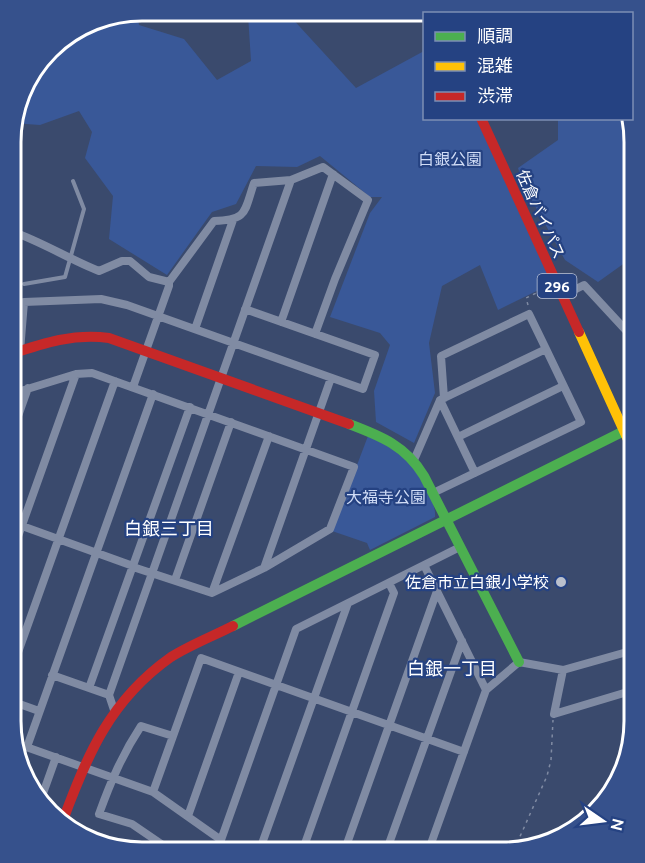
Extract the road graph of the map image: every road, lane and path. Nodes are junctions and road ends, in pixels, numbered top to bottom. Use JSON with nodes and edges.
{"nodes":[{"id":1,"x":482,"y":120,"type":"edge"},
{"id":2,"x":333,"y":174,"type":"junction"},
{"id":3,"x":291,"y":180,"type":"junction"},
{"id":4,"x":73,"y":181,"type":"dead end"},
{"id":5,"x":233,"y":220,"type":"junction"},
{"id":6,"x":21,"y":235,"type":"edge"},
{"id":7,"x":70,"y":260,"type":"junction"},
{"id":8,"x":169,"y":282,"type":"junction"},
{"id":9,"x":556,"y":283,"type":"junction"},
{"id":10,"x":24,"y":285,"type":"dead end"},
{"id":11,"x":562,"y":296,"type":"junction"},
{"id":12,"x":245,"y":309,"type":"junction"},
{"id":13,"x":529,"y":314,"type":"junction"},
{"id":14,"x":159,"y":316,"type":"junction"},
{"id":15,"x":21,"y":319,"type":"edge"},
{"id":16,"x":281,"y":322,"type":"junction"},
{"id":17,"x":624,"y":328,"type":"edge"},
{"id":18,"x":195,"y":329,"type":"junction"},
{"id":19,"x":315,"y":334,"type":"junction"},
{"id":20,"x":233,"y":343,"type":"junction"},
{"id":21,"x":546,"y":349,"type":"junction"},
{"id":22,"x":21,"y":351,"type":"edge"},
{"id":23,"x":146,"y":352,"type":"junction"},
{"id":24,"x":76,"y":374,"type":"junction"},
{"id":25,"x":332,"y":378,"type":"junction"},
{"id":26,"x":221,"y":379,"type":"junction"},
{"id":27,"x":115,"y":381,"type":"junction"},
{"id":28,"x":563,"y":386,"type":"junction"},
{"id":29,"x":133,"y":387,"type":"junction"},
{"id":30,"x":28,"y":388,"type":"junction"},
{"id":31,"x":21,"y":390,"type":"edge"},
{"id":32,"x":153,"y":394,"type":"junction"},
{"id":33,"x":442,"y":399,"type":"junction"},
{"id":34,"x":190,"y":407,"type":"junction"},
{"id":35,"x":21,"y":408,"type":"edge"},
{"id":36,"x":208,"y":414,"type":"junction"},
{"id":37,"x":319,"y":414,"type":"junction"},
{"id":38,"x":624,"y":418,"type":"edge"},
{"id":39,"x":231,"y":422,"type":"junction"},
{"id":40,"x":624,"y":430,"type":"edge"},
{"id":41,"x":269,"y":436,"type":"junction"},
{"id":42,"x":458,"y":437,"type":"junction"},
{"id":43,"x":306,"y":449,"type":"junction"},
{"id":44,"x":414,"y":460,"type":"junction"},
{"id":45,"x":475,"y":473,"type":"junction"},
{"id":46,"x":433,"y":493,"type":"junction"},
{"id":47,"x":446,"y":519,"type":"junction"},
{"id":48,"x":21,"y":526,"type":"joint"},
{"id":49,"x":58,"y":539,"type":"junction"},
{"id":50,"x":460,"y":547,"type":"junction"},
{"id":51,"x":96,"y":553,"type":"junction"},
{"id":52,"x":424,"y":565,"type":"junction"},
{"id":53,"x":133,"y":566,"type":"junction"},
{"id":54,"x":264,"y":568,"type":"junction"},
{"id":55,"x":150,"y":573,"type":"junction"},
{"id":56,"x":175,"y":580,"type":"junction"},
{"id":57,"x":389,"y":582,"type":"junction"},
{"id":58,"x":437,"y":591,"type":"junction"},
{"id":59,"x":212,"y":593,"type":"junction"},
{"id":60,"x":348,"y":603,"type":"junction"},
{"id":61,"x":462,"y":640,"type":"junction"},
{"id":62,"x":21,"y":644,"type":"edge"},
{"id":63,"x":624,"y":653,"type":"edge"},
{"id":64,"x":519,"y":662,"type":"junction"},
{"id":65,"x":563,"y":670,"type":"junction"},
{"id":66,"x":239,"y":672,"type":"junction"},
{"id":67,"x":52,"y":675,"type":"junction"},
{"id":68,"x":276,"y":685,"type":"junction"},
{"id":69,"x":89,"y":688,"type":"junction"},
{"id":70,"x":486,"y":690,"type":"junction"},
{"id":71,"x":624,"y":693,"type":"edge"},
{"id":72,"x":109,"y":695,"type":"junction"},
{"id":73,"x":314,"y":699,"type":"junction"},
{"id":74,"x":21,"y":704,"type":"edge"},
{"id":75,"x":114,"y":710,"type":"junction"},
{"id":76,"x":39,"y":711,"type":"junction"},
{"id":77,"x":352,"y":712,"type":"junction"},
{"id":78,"x":554,"y":714,"type":"junction"},
{"id":79,"x":389,"y":725,"type":"junction"},
{"id":80,"x":173,"y":736,"type":"junction"},
{"id":81,"x":427,"y":739,"type":"junction"},
{"id":82,"x":23,"y":746,"type":"edge"},
{"id":83,"x":27,"y":747,"type":"junction"},
{"id":84,"x":464,"y":752,"type":"junction"},
{"id":85,"x":56,"y":757,"type":"junction"},
{"id":86,"x":83,"y":767,"type":"junction"},
{"id":87,"x":112,"y":777,"type":"junction"},
{"id":88,"x":42,"y":790,"type":"edge"},
{"id":89,"x":153,"y":792,"type":"junction"},
{"id":90,"x":65,"y":814,"type":"edge"},
{"id":91,"x":188,"y":816,"type":"junction"},
{"id":92,"x":221,"y":840,"type":"joint"},
{"id":93,"x":518,"y":841,"type":"edge"},
{"id":94,"x":158,"y":842,"type":"edge"},
{"id":95,"x":263,"y":842,"type":"edge"},
{"id":96,"x":306,"y":842,"type":"edge"},
{"id":97,"x":348,"y":842,"type":"edge"},
{"id":98,"x":390,"y":842,"type":"edge"},
{"id":99,"x":432,"y":842,"type":"edge"}],
"edges":[{"from":1,"to":9,"type":"main road","name":"佐倉バイパス","number":"296"},
{"from":2,"to":3,"type":"street"},
{"from":2,"to":16,"type":"street"},
{"from":2,"to":19,"type":"street"},
{"from":3,"to":5,"type":"street"},
{"from":3,"to":12,"type":"street"},
{"from":4,"to":7,"type":"lane"},
{"from":5,"to":8,"type":"street"},
{"from":5,"to":18,"type":"street"},
{"from":6,"to":7,"type":"street"},
{"from":7,"to":8,"type":"street"},
{"from":7,"to":10,"type":"lane"},
{"from":8,"to":14,"type":"street"},
{"from":9,"to":11,"type":"main road","name":"佐倉バイパス","number":"296"},
{"from":9,"to":13,"type":"path"},
{"from":11,"to":17,"type":"street"},
{"from":11,"to":38,"type":"main road","name":"佐倉バイパス","number":"296"},
{"from":12,"to":16,"type":"street"},
{"from":12,"to":20,"type":"street"},
{"from":13,"to":21,"type":"street"},
{"from":13,"to":33,"type":"street"},
{"from":14,"to":15,"type":"street"},
{"from":14,"to":18,"type":"street"},
{"from":14,"to":23,"type":"street"},
{"from":16,"to":19,"type":"street"},
{"from":18,"to":20,"type":"street"},
{"from":19,"to":25,"type":"street"},
{"from":20,"to":25,"type":"street"},
{"from":20,"to":26,"type":"street"},
{"from":21,"to":28,"type":"street"},
{"from":21,"to":33,"type":"street"},
{"from":22,"to":23,"type":"main road"},
{"from":23,"to":26,"type":"main road"},
{"from":23,"to":29,"type":"street"},
{"from":24,"to":27,"type":"street"},
{"from":24,"to":30,"type":"street"},
{"from":24,"to":48,"type":"street"},
{"from":25,"to":37,"type":"street"},
{"from":26,"to":36,"type":"street"},
{"from":26,"to":37,"type":"main road"},
{"from":27,"to":29,"type":"street"},
{"from":27,"to":49,"type":"street"},
{"from":28,"to":42,"type":"street"},
{"from":28,"to":45,"type":"street"},
{"from":29,"to":32,"type":"street"},
{"from":30,"to":31,"type":"street"},
{"from":30,"to":35,"type":"street"},
{"from":32,"to":34,"type":"street"},
{"from":32,"to":51,"type":"street"},
{"from":33,"to":42,"type":"street"},
{"from":33,"to":44,"type":"street"},
{"from":34,"to":36,"type":"street"},
{"from":34,"to":53,"type":"street"},
{"from":36,"to":39,"type":"street"},
{"from":36,"to":55,"type":"street"},
{"from":37,"to":43,"type":"street"},
{"from":37,"to":44,"type":"main road"},
{"from":39,"to":41,"type":"street"},
{"from":39,"to":56,"type":"street"},
{"from":40,"to":47,"type":"main road"},
{"from":41,"to":43,"type":"street"},
{"from":41,"to":59,"type":"street"},
{"from":42,"to":45,"type":"street"},
{"from":43,"to":54,"type":"street"},
{"from":43,"to":54,"type":"street"},
{"from":44,"to":46,"type":"main road"},
{"from":45,"to":46,"type":"street"},
{"from":46,"to":47,"type":"main road"},
{"from":47,"to":50,"type":"main road"},
{"from":47,"to":75,"type":"main road"},
{"from":48,"to":49,"type":"street"},
{"from":49,"to":51,"type":"street"},
{"from":49,"to":62,"type":"street"},
{"from":50,"to":52,"type":"street"},
{"from":50,"to":64,"type":"main road"},
{"from":51,"to":53,"type":"street"},
{"from":51,"to":67,"type":"street"},
{"from":52,"to":57,"type":"street"},
{"from":52,"to":58,"type":"street"},
{"from":53,"to":55,"type":"street"},
{"from":53,"to":69,"type":"street"},
{"from":54,"to":59,"type":"street"},
{"from":55,"to":56,"type":"street"},
{"from":55,"to":72,"type":"street"},
{"from":56,"to":59,"type":"street"},
{"from":57,"to":60,"type":"street"},
{"from":57,"to":77,"type":"street"},
{"from":58,"to":61,"type":"street"},
{"from":58,"to":79,"type":"street"},
{"from":60,"to":68,"type":"street"},
{"from":60,"to":73,"type":"street"},
{"from":61,"to":70,"type":"street"},
{"from":61,"to":81,"type":"street"},
{"from":63,"to":65,"type":"street"},
{"from":64,"to":65,"type":"street"},
{"from":64,"to":70,"type":"street"},
{"from":65,"to":78,"type":"street"},
{"from":66,"to":68,"type":"street"},
{"from":66,"to":80,"type":"street"},
{"from":66,"to":91,"type":"street"},
{"from":67,"to":69,"type":"street"},
{"from":67,"to":76,"type":"street"},
{"from":68,"to":73,"type":"street"},
{"from":68,"to":92,"type":"street"},
{"from":69,"to":72,"type":"street"},
{"from":70,"to":84,"type":"street"},
{"from":71,"to":78,"type":"street"},
{"from":72,"to":75,"type":"street"},
{"from":73,"to":77,"type":"street"},
{"from":73,"to":95,"type":"street"},
{"from":74,"to":76,"type":"street"},
{"from":75,"to":86,"type":"main road"},
{"from":76,"to":83,"type":"street"},
{"from":77,"to":79,"type":"street"},
{"from":77,"to":96,"type":"street"},
{"from":78,"to":93,"type":"path"},
{"from":79,"to":81,"type":"street"},
{"from":79,"to":97,"type":"street"},
{"from":80,"to":87,"type":"street"},
{"from":80,"to":89,"type":"street"},
{"from":81,"to":84,"type":"street"},
{"from":81,"to":98,"type":"street"},
{"from":82,"to":83,"type":"street"},
{"from":83,"to":85,"type":"street"},
{"from":84,"to":99,"type":"street"},
{"from":85,"to":86,"type":"street"},
{"from":85,"to":88,"type":"street"},
{"from":86,"to":87,"type":"street"},
{"from":86,"to":90,"type":"main road"},
{"from":87,"to":89,"type":"street"},
{"from":87,"to":94,"type":"street"},
{"from":89,"to":91,"type":"street"},
{"from":91,"to":92,"type":"street"}]}
